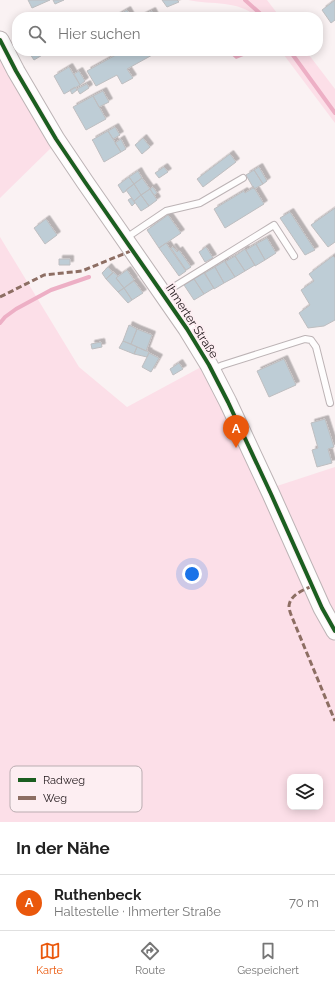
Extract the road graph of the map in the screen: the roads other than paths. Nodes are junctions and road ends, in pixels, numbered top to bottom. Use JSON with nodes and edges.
{"nodes":[{"id":1,"x":0,"y":40,"type":"edge"},
{"id":2,"x":243,"y":178,"type":"dead end"},
{"id":3,"x":125,"y":239,"type":"junction"},
{"id":4,"x":294,"y":256,"type":"dead end"},
{"id":5,"x":163,"y":294,"type":"junction"},
{"id":6,"x":212,"y":370,"type":"junction"},
{"id":7,"x":330,"y":403,"type":"dead end"},
{"id":8,"x":335,"y":631,"type":"edge"}],
"edges":[{"from":1,"to":3,"type":"main road","name":"Ihmerter Straße"},
{"from":2,"to":3,"type":"lane"},
{"from":3,"to":5,"type":"main road","name":"Ihmerter Straße"},
{"from":4,"to":5,"type":"lane"},
{"from":5,"to":6,"type":"main road","name":"Ihmerter Straße"},
{"from":6,"to":7,"type":"lane"},
{"from":6,"to":8,"type":"main road","name":"Ihmerter Straße"}]}
